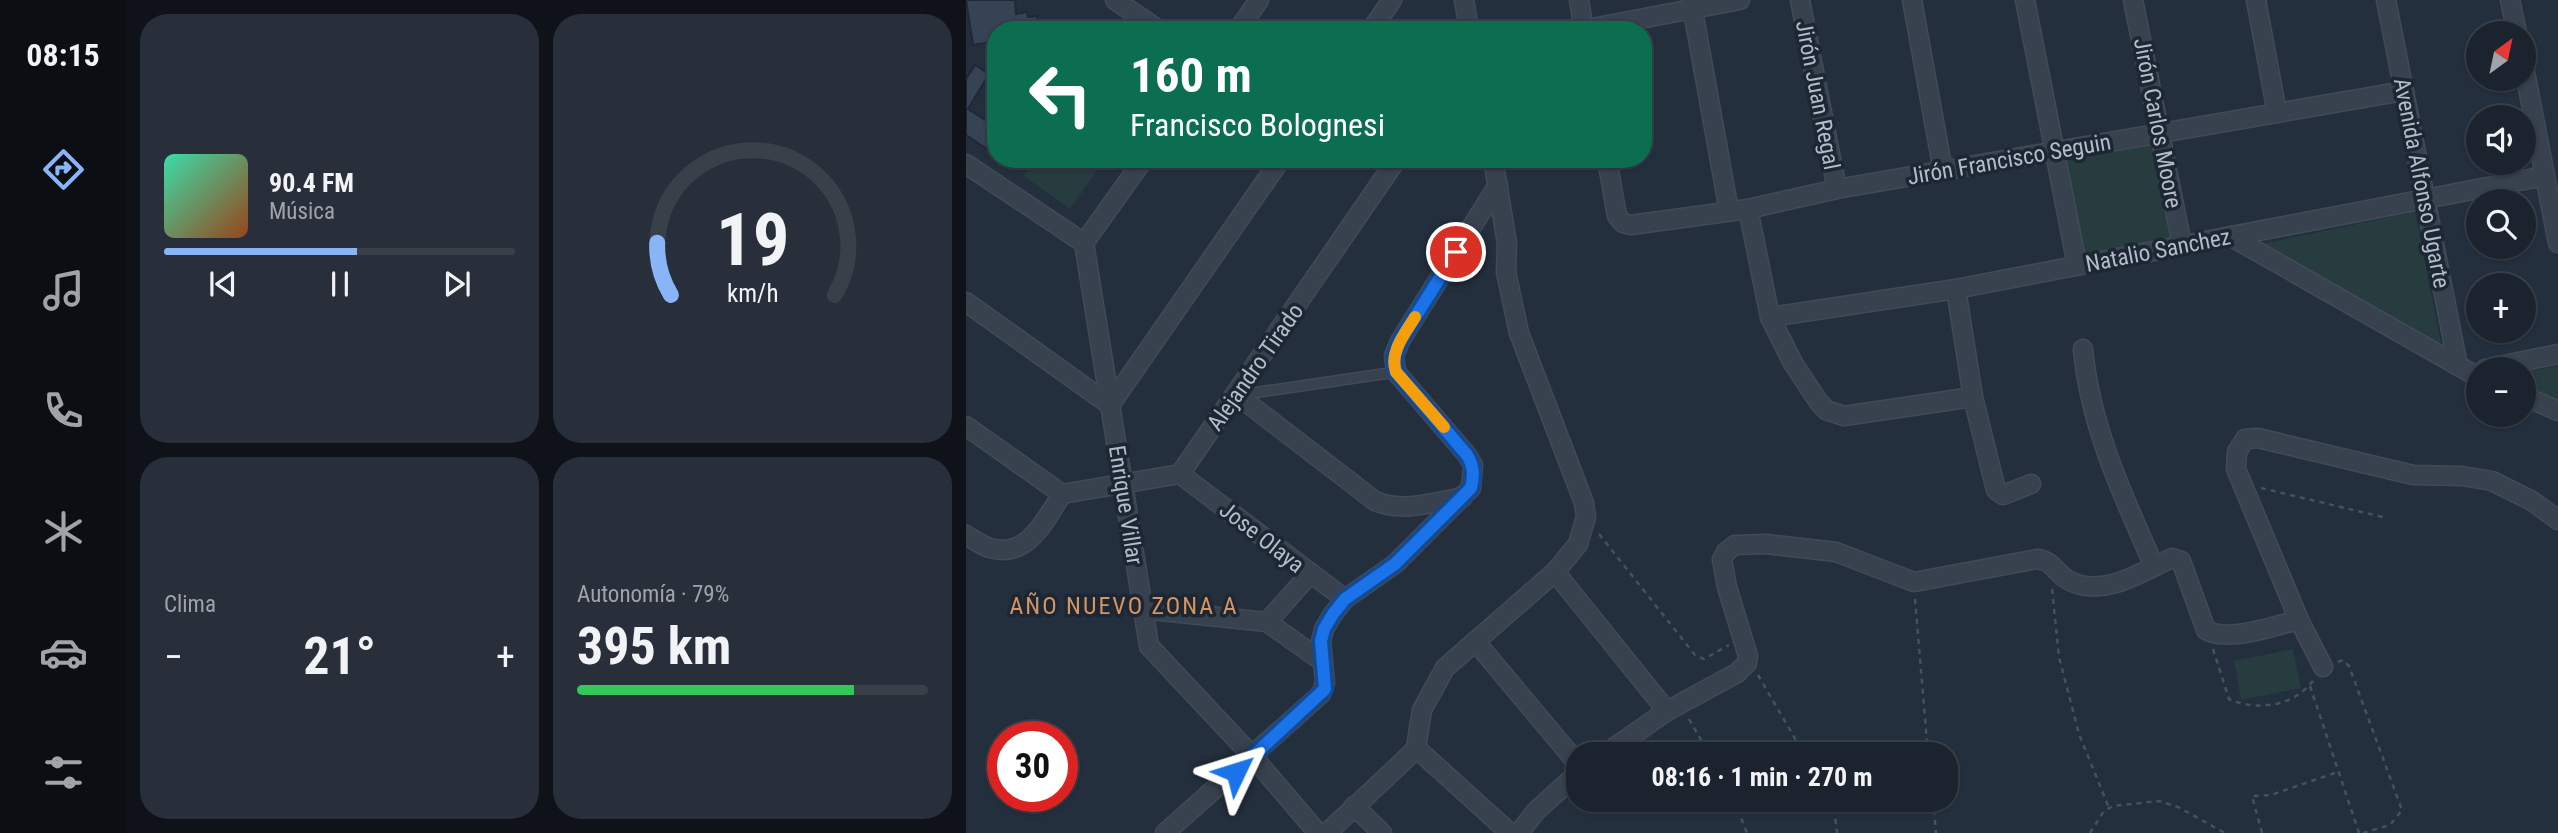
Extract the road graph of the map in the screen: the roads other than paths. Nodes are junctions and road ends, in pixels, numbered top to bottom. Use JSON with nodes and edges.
{"nodes":[{"id":1,"x":1115,"y":0,"type":"edge"},
{"id":2,"x":1259,"y":0,"type":"edge"},
{"id":3,"x":1392,"y":0,"type":"edge"},
{"id":4,"x":1464,"y":0,"type":"edge"},
{"id":5,"x":1578,"y":0,"type":"edge"},
{"id":6,"x":1740,"y":0,"type":"edge"},
{"id":7,"x":1800,"y":0,"type":"edge"},
{"id":8,"x":1913,"y":0,"type":"edge"},
{"id":9,"x":2025,"y":0,"type":"edge"},
{"id":10,"x":2133,"y":0,"type":"edge"},
{"id":11,"x":2256,"y":0,"type":"edge"},
{"id":12,"x":2386,"y":0,"type":"edge"},
{"id":13,"x":2510,"y":0,"type":"edge"},
{"id":14,"x":1692,"y":4,"type":"edge"},
{"id":15,"x":1146,"y":21,"type":"edge"},
{"id":16,"x":1244,"y":21,"type":"edge"},
{"id":17,"x":1377,"y":21,"type":"edge"},
{"id":18,"x":1468,"y":21,"type":"edge"},
{"id":19,"x":1582,"y":21,"type":"edge"},
{"id":20,"x":1621,"y":21,"type":"edge"},
{"id":21,"x":2514,"y":21,"type":"edge"},
{"id":22,"x":2404,"y":91,"type":"junction"},
{"id":23,"x":2529,"y":91,"type":"edge"},
{"id":24,"x":2277,"y":113,"type":"junction"},
{"id":25,"x":2160,"y":133,"type":"junction"},
{"id":26,"x":2054,"y":151,"type":"junction"},
{"id":27,"x":966,"y":164,"type":"edge"},
{"id":28,"x":1138,"y":168,"type":"edge"},
{"id":29,"x":1275,"y":168,"type":"edge"},
{"id":30,"x":1392,"y":168,"type":"edge"},
{"id":31,"x":1495,"y":168,"type":"edge"},
{"id":32,"x":1609,"y":168,"type":"edge"},
{"id":33,"x":1943,"y":171,"type":"junction"},
{"id":34,"x":2545,"y":176,"type":"junction"},
{"id":35,"x":1498,"y":185,"type":"junction"},
{"id":36,"x":1837,"y":189,"type":"junction"},
{"id":37,"x":2425,"y":199,"type":"junction"},
{"id":38,"x":1748,"y":209,"type":"junction"},
{"id":39,"x":1729,"y":211,"type":"junction"},
{"id":40,"x":2230,"y":236,"type":"junction"},
{"id":41,"x":1084,"y":243,"type":"junction"},
{"id":42,"x":2558,"y":243,"type":"edge"},
{"id":43,"x":2182,"y":245,"type":"junction"},
{"id":44,"x":2077,"y":265,"type":"junction"},
{"id":45,"x":1956,"y":289,"type":"junction"},
{"id":46,"x":966,"y":302,"type":"edge"},
{"id":47,"x":1770,"y":317,"type":"junction"},
{"id":48,"x":2083,"y":349,"type":"dead end"},
{"id":49,"x":2558,"y":354,"type":"edge"},
{"id":50,"x":2470,"y":357,"type":"edge"},
{"id":51,"x":2536,"y":358,"type":"edge"},
{"id":52,"x":2466,"y":367,"type":"edge"},
{"id":53,"x":1396,"y":372,"type":"junction"},
{"id":54,"x":1237,"y":395,"type":"junction"},
{"id":55,"x":1973,"y":397,"type":"junction"},
{"id":56,"x":2536,"y":401,"type":"edge"},
{"id":57,"x":1110,"y":405,"type":"junction"},
{"id":58,"x":2558,"y":411,"type":"edge"},
{"id":59,"x":966,"y":426,"type":"edge"},
{"id":60,"x":1181,"y":474,"type":"junction"},
{"id":61,"x":1122,"y":484,"type":"junction"},
{"id":62,"x":2031,"y":484,"type":"dead end"},
{"id":63,"x":1062,"y":494,"type":"junction"},
{"id":64,"x":1463,"y":497,"type":"junction"},
{"id":65,"x":2558,"y":520,"type":"edge"},
{"id":66,"x":966,"y":535,"type":"edge"},
{"id":67,"x":2154,"y":566,"type":"junction"},
{"id":68,"x":1555,"y":572,"type":"junction"},
{"id":69,"x":1310,"y":574,"type":"junction"},
{"id":70,"x":1345,"y":599,"type":"junction"},
{"id":71,"x":1142,"y":609,"type":"junction"},
{"id":72,"x":2299,"y":620,"type":"junction"},
{"id":73,"x":1267,"y":622,"type":"junction"},
{"id":74,"x":1475,"y":641,"type":"junction"},
{"id":75,"x":1322,"y":661,"type":"junction"},
{"id":76,"x":2323,"y":667,"type":"road end"},
{"id":77,"x":1674,"y":707,"type":"junction"},
{"id":78,"x":1623,"y":742,"type":"edge"},
{"id":79,"x":1416,"y":747,"type":"junction"},
{"id":80,"x":1566,"y":750,"type":"edge"},
{"id":81,"x":1253,"y":757,"type":"junction"},
{"id":82,"x":1566,"y":784,"type":"edge"},
{"id":83,"x":1354,"y":806,"type":"junction"},
{"id":84,"x":1165,"y":833,"type":"edge"},
{"id":85,"x":1318,"y":833,"type":"edge"},
{"id":86,"x":1327,"y":833,"type":"edge"},
{"id":87,"x":1382,"y":833,"type":"edge"},
{"id":88,"x":1510,"y":833,"type":"edge"},
{"id":89,"x":1518,"y":833,"type":"edge"}],
"edges":[{"from":1,"to":15,"type":"street"},
{"from":2,"to":16,"type":"street"},
{"from":3,"to":17,"type":"street"},
{"from":4,"to":18,"type":"street"},
{"from":5,"to":19,"type":"street"},
{"from":6,"to":14,"type":"street"},
{"from":7,"to":36,"type":"street","name":"Jirón Juan Regal"},
{"from":8,"to":33,"type":"street"},
{"from":9,"to":26,"type":"street"},
{"from":10,"to":25,"type":"street","name":"Jirón Carlos Moore"},
{"from":11,"to":24,"type":"street"},
{"from":12,"to":22,"type":"street","name":"Avenida Alfonso Ugarte"},
{"from":13,"to":21,"type":"street"},
{"from":14,"to":20,"type":"street"},
{"from":14,"to":39,"type":"street"},
{"from":22,"to":24,"type":"street","name":"Jirón Francisco Seguin"},
{"from":22,"to":37,"type":"street","name":"Avenida Alfonso Ugarte"},
{"from":23,"to":34,"type":"street"},
{"from":24,"to":25,"type":"street","name":"Jirón Francisco Seguin"},
{"from":25,"to":26,"type":"street","name":"Jirón Francisco Seguin"},
{"from":25,"to":43,"type":"street","name":"Jirón Carlos Moore"},
{"from":26,"to":33,"type":"street","name":"Jirón Francisco Seguin"},
{"from":26,"to":44,"type":"street"},
{"from":27,"to":41,"type":"street"},
{"from":28,"to":41,"type":"street"},
{"from":29,"to":57,"type":"street"},
{"from":30,"to":54,"type":"street","name":"Alejandro Tirado"},
{"from":31,"to":35,"type":"street"},
{"from":32,"to":39,"type":"street","name":"Jirón Francisco Seguin"},
{"from":33,"to":36,"type":"street","name":"Jirón Francisco Seguin"},
{"from":34,"to":37,"type":"street","name":"Natalio Sanchez"},
{"from":34,"to":42,"type":"street"},
{"from":35,"to":53,"type":"street"},
{"from":35,"to":68,"type":"street"},
{"from":36,"to":38,"type":"street","name":"Jirón Francisco Seguin"},
{"from":37,"to":40,"type":"street","name":"Natalio Sanchez"},
{"from":37,"to":50,"type":"street","name":"Avenida Alfonso Ugarte"},
{"from":38,"to":39,"type":"street","name":"Jirón Francisco Seguin"},
{"from":38,"to":47,"type":"street"},
{"from":40,"to":43,"type":"street","name":"Natalio Sanchez"},
{"from":40,"to":52,"type":"street"},
{"from":41,"to":57,"type":"street","name":"Enrique Villar"},
{"from":43,"to":44,"type":"street","name":"Natalio Sanchez"},
{"from":44,"to":45,"type":"street","name":"Natalio Sanchez"},
{"from":45,"to":47,"type":"street","name":"Natalio Sanchez"},
{"from":45,"to":55,"type":"street"},
{"from":46,"to":57,"type":"street"},
{"from":47,"to":55,"type":"street"},
{"from":48,"to":67,"type":"street"},
{"from":49,"to":51,"type":"street"},
{"from":53,"to":54,"type":"lane"},
{"from":53,"to":64,"type":"street"},
{"from":54,"to":60,"type":"street","name":"Alejandro Tirado"},
{"from":54,"to":64,"type":"street"},
{"from":55,"to":62,"type":"street"},
{"from":56,"to":58,"type":"street"},
{"from":57,"to":61,"type":"street","name":"Enrique Villar"},
{"from":59,"to":63,"type":"street"},
{"from":60,"to":61,"type":"street"},
{"from":60,"to":69,"type":"street","name":"Jose Olaya"},
{"from":61,"to":63,"type":"street"},
{"from":61,"to":71,"type":"street","name":"Enrique Villar"},
{"from":63,"to":66,"type":"street"},
{"from":64,"to":70,"type":"street"},
{"from":65,"to":72,"type":"street"},
{"from":67,"to":72,"type":"street"},
{"from":67,"to":77,"type":"street"},
{"from":68,"to":74,"type":"street"},
{"from":68,"to":77,"type":"street"},
{"from":69,"to":70,"type":"street","name":"Jose Olaya"},
{"from":69,"to":73,"type":"street"},
{"from":70,"to":75,"type":"street"},
{"from":71,"to":73,"type":"street"},
{"from":71,"to":81,"type":"street","name":"Enrique Villar"},
{"from":72,"to":76,"type":"street"},
{"from":73,"to":75,"type":"street"},
{"from":74,"to":79,"type":"street"},
{"from":74,"to":80,"type":"street"},
{"from":75,"to":81,"type":"street"},
{"from":77,"to":78,"type":"street"},
{"from":79,"to":83,"type":"street"},
{"from":79,"to":88,"type":"street"},
{"from":81,"to":84,"type":"street"},
{"from":81,"to":85,"type":"street","name":"Enrique Villar"},
{"from":82,"to":89,"type":"street"},
{"from":83,"to":86,"type":"street"},
{"from":83,"to":87,"type":"street"}]}
